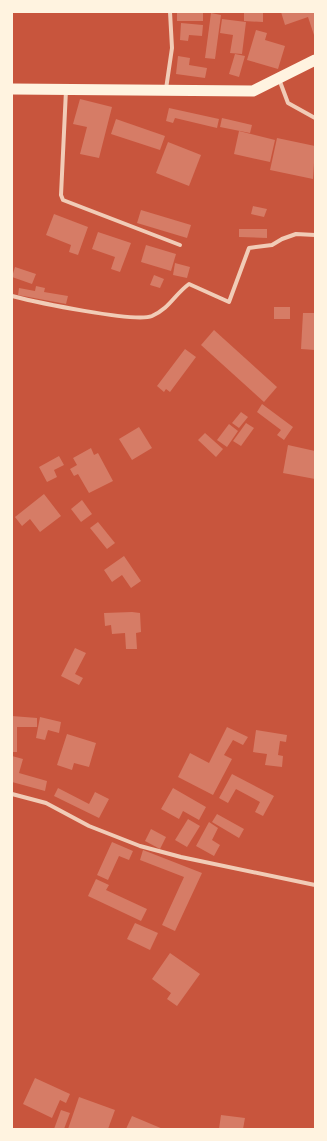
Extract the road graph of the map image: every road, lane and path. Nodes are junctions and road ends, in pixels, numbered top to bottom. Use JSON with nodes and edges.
{"nodes":[{"id":1,"x":170,"y":12,"type":"edge"},
{"id":2,"x":315,"y":60,"type":"edge"},
{"id":3,"x":279,"y":79,"type":"junction"},
{"id":4,"x":66,"y":88,"type":"junction"},
{"id":5,"x":12,"y":89,"type":"edge"},
{"id":6,"x":165,"y":91,"type":"junction"},
{"id":7,"x":315,"y":118,"type":"edge"},
{"id":8,"x":315,"y":235,"type":"edge"},
{"id":9,"x":180,"y":245,"type":"dead end"},
{"id":10,"x":12,"y":296,"type":"edge"},
{"id":11,"x":12,"y":794,"type":"edge"},
{"id":12,"x":315,"y":885,"type":"edge"}],
"edges":[{"from":1,"to":6,"type":"street"},
{"from":2,"to":3,"type":"highway"},
{"from":3,"to":6,"type":"highway"},
{"from":3,"to":7,"type":"street"},
{"from":4,"to":5,"type":"highway"},
{"from":4,"to":6,"type":"highway"},
{"from":4,"to":9,"type":"street"},
{"from":8,"to":10,"type":"street"},
{"from":11,"to":12,"type":"street"}]}
